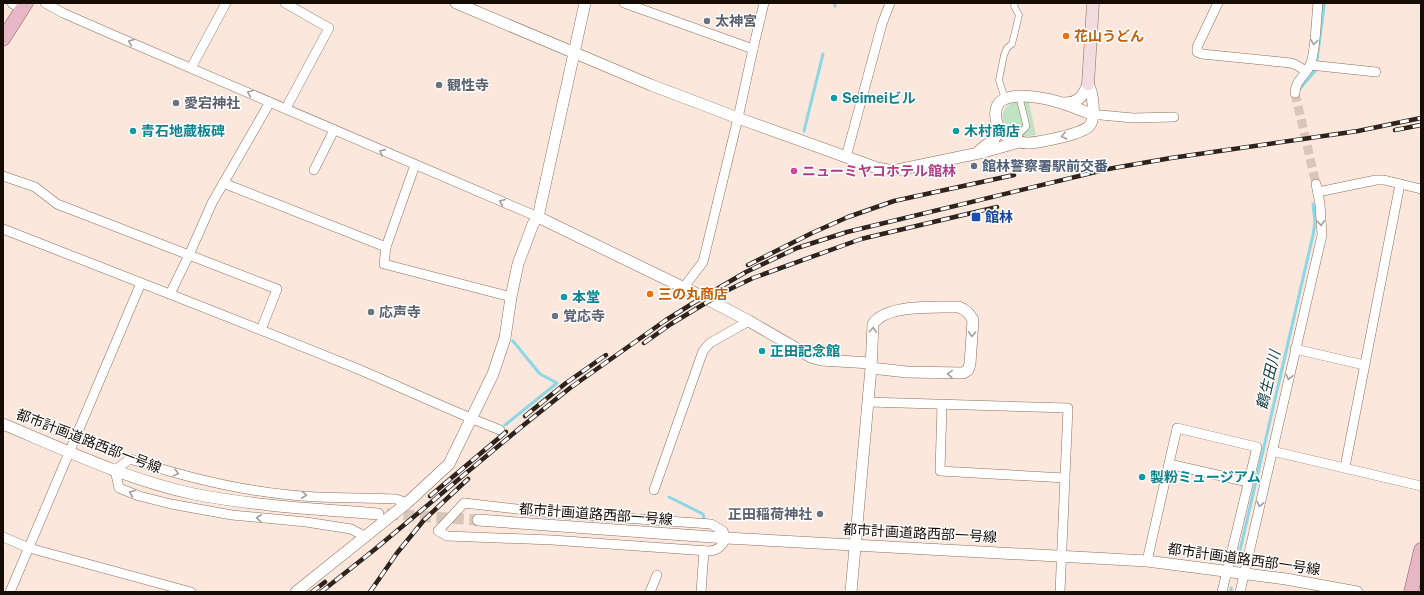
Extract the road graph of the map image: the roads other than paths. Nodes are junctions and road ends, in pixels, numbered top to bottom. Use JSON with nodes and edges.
{"nodes":[{"id":1,"x":45,"y":3,"type":"edge"},
{"id":2,"x":226,"y":3,"type":"edge"},
{"id":3,"x":285,"y":3,"type":"edge"},
{"id":4,"x":456,"y":3,"type":"edge"},
{"id":5,"x":585,"y":3,"type":"edge"},
{"id":6,"x":624,"y":3,"type":"edge"},
{"id":7,"x":764,"y":3,"type":"edge"},
{"id":8,"x":890,"y":3,"type":"edge"},
{"id":9,"x":1015,"y":3,"type":"edge"},
{"id":10,"x":1093,"y":3,"type":"edge"},
{"id":11,"x":1218,"y":3,"type":"edge"},
{"id":12,"x":1318,"y":3,"type":"edge"},
{"id":13,"x":21,"y":4,"type":"edge"},
{"id":14,"x":3,"y":39,"type":"edge"},
{"id":15,"x":753,"y":49,"type":"junction"},
{"id":16,"x":575,"y":52,"type":"junction"},
{"id":17,"x":1312,"y":67,"type":"junction"},
{"id":18,"x":191,"y":68,"type":"junction"},
{"id":19,"x":1376,"y":72,"type":"dead end"},
{"id":20,"x":1088,"y":84,"type":"junction"},
{"id":21,"x":1295,"y":93,"type":"tunnel mouth"},
{"id":22,"x":1005,"y":99,"type":"junction"},
{"id":23,"x":1020,"y":100,"type":"dead end"},
{"id":24,"x":270,"y":102,"type":"junction"},
{"id":25,"x":1062,"y":103,"type":"junction"},
{"id":26,"x":286,"y":108,"type":"junction"},
{"id":27,"x":1093,"y":115,"type":"junction"},
{"id":28,"x":1174,"y":117,"type":"dead end"},
{"id":29,"x":738,"y":118,"type":"junction"},
{"id":30,"x":334,"y":130,"type":"junction"},
{"id":31,"x":999,"y":130,"type":"junction"},
{"id":32,"x":1019,"y":139,"type":"junction"},
{"id":33,"x":974,"y":153,"type":"junction"},
{"id":34,"x":846,"y":157,"type":"junction"},
{"id":35,"x":415,"y":165,"type":"junction"},
{"id":36,"x":314,"y":170,"type":"dead end"},
{"id":37,"x":3,"y":176,"type":"edge"},
{"id":38,"x":223,"y":183,"type":"junction"},
{"id":39,"x":1400,"y":184,"type":"junction"},
{"id":40,"x":1421,"y":189,"type":"edge"},
{"id":41,"x":538,"y":218,"type":"junction"},
{"id":42,"x":3,"y":229,"type":"edge"},
{"id":43,"x":386,"y":247,"type":"junction"},
{"id":44,"x":189,"y":255,"type":"junction"},
{"id":45,"x":140,"y":283,"type":"junction"},
{"id":46,"x":684,"y":288,"type":"junction"},
{"id":47,"x":170,"y":294,"type":"junction"},
{"id":48,"x":511,"y":297,"type":"junction"},
{"id":49,"x":749,"y":321,"type":"junction"},
{"id":50,"x":261,"y":330,"type":"junction"},
{"id":51,"x":1295,"y":349,"type":"junction"},
{"id":52,"x":1364,"y":365,"type":"junction"},
{"id":53,"x":871,"y":366,"type":"junction"},
{"id":54,"x":868,"y":402,"type":"junction"},
{"id":55,"x":942,"y":405,"type":"junction"},
{"id":56,"x":472,"y":419,"type":"junction"},
{"id":57,"x":3,"y":424,"type":"edge"},
{"id":58,"x":500,"y":430,"type":"dead end"},
{"id":59,"x":1272,"y":451,"type":"junction"},
{"id":60,"x":69,"y":452,"type":"junction"},
{"id":61,"x":1169,"y":464,"type":"junction"},
{"id":62,"x":1345,"y":467,"type":"junction"},
{"id":63,"x":115,"y":470,"type":"junction"},
{"id":64,"x":1065,"y":478,"type":"junction"},
{"id":65,"x":1248,"y":482,"type":"junction"},
{"id":66,"x":1421,"y":486,"type":"edge"},
{"id":67,"x":654,"y":490,"type":"dead end"},
{"id":68,"x":407,"y":503,"type":"junction"},
{"id":69,"x":378,"y":514,"type":"tunnel mouth"},
{"id":70,"x":478,"y":520,"type":"tunnel mouth"},
{"id":71,"x":3,"y":537,"type":"edge"},
{"id":72,"x":366,"y":537,"type":"junction"},
{"id":73,"x":726,"y":538,"type":"junction"},
{"id":74,"x":855,"y":545,"type":"junction"},
{"id":75,"x":28,"y":548,"type":"junction"},
{"id":76,"x":1421,"y":550,"type":"edge"},
{"id":77,"x":704,"y":551,"type":"junction"},
{"id":78,"x":1061,"y":556,"type":"junction"},
{"id":79,"x":1147,"y":561,"type":"junction"},
{"id":80,"x":1227,"y":571,"type":"junction"},
{"id":81,"x":1245,"y":573,"type":"junction"},
{"id":82,"x":657,"y":574,"type":"dead end"},
{"id":83,"x":1323,"y":589,"type":"edge"},
{"id":84,"x":10,"y":592,"type":"edge"},
{"id":85,"x":191,"y":592,"type":"edge"},
{"id":86,"x":298,"y":592,"type":"edge"},
{"id":87,"x":650,"y":592,"type":"edge"},
{"id":88,"x":701,"y":592,"type":"edge"},
{"id":89,"x":851,"y":592,"type":"edge"},
{"id":90,"x":1060,"y":592,"type":"edge"},
{"id":91,"x":1222,"y":592,"type":"edge"},
{"id":92,"x":1240,"y":592,"type":"edge"},
{"id":93,"x":1357,"y":592,"type":"edge"},
{"id":94,"x":1412,"y":592,"type":"edge"}],
"edges":[{"from":18,"to":1,"type":"street","one_way":true},
{"from":2,"to":18,"type":"street"},
{"from":3,"to":26,"type":"street"},
{"from":4,"to":16,"type":"street"},
{"from":5,"to":16,"type":"street"},
{"from":6,"to":15,"type":"street"},
{"from":7,"to":15,"type":"street"},
{"from":8,"to":34,"type":"street"},
{"from":9,"to":22,"type":"street"},
{"from":10,"to":20,"type":"main road"},
{"from":11,"to":17,"type":"street"},
{"from":12,"to":17,"type":"street","one_way":true},
{"from":13,"to":14,"type":"main road"},
{"from":15,"to":29,"type":"street"},
{"from":16,"to":29,"type":"street"},
{"from":16,"to":41,"type":"street"},
{"from":17,"to":19,"type":"street"},
{"from":17,"to":21,"type":"street"},
{"from":24,"to":18,"type":"street","one_way":true},
{"from":20,"to":25,"type":"street"},
{"from":20,"to":27,"type":"street"},
{"from":22,"to":25,"type":"street"},
{"from":22,"to":31,"type":"street"},
{"from":23,"to":32,"type":"street"},
{"from":24,"to":26,"type":"street"},
{"from":24,"to":38,"type":"street"},
{"from":25,"to":27,"type":"street"},
{"from":26,"to":30,"type":"street"},
{"from":27,"to":28,"type":"street"},
{"from":27,"to":32,"type":"street","one_way":true},
{"from":29,"to":34,"type":"street"},
{"from":29,"to":46,"type":"street"},
{"from":35,"to":30,"type":"street","one_way":true},
{"from":30,"to":36,"type":"street"},
{"from":31,"to":32,"type":"street"},
{"from":31,"to":33,"type":"street"},
{"from":32,"to":33,"type":"street"},
{"from":33,"to":34,"type":"street"},
{"from":41,"to":35,"type":"street","one_way":true},
{"from":35,"to":43,"type":"street"},
{"from":37,"to":44,"type":"street"},
{"from":38,"to":43,"type":"street"},
{"from":38,"to":44,"type":"street"},
{"from":39,"to":40,"type":"street"},
{"from":39,"to":51,"type":"street","one_way":true},
{"from":39,"to":52,"type":"street"},
{"from":41,"to":46,"type":"street"},
{"from":41,"to":48,"type":"street"},
{"from":42,"to":45,"type":"street"},
{"from":43,"to":48,"type":"street"},
{"from":44,"to":47,"type":"street"},
{"from":44,"to":50,"type":"street"},
{"from":45,"to":47,"type":"street"},
{"from":45,"to":60,"type":"street"},
{"from":46,"to":49,"type":"street"},
{"from":47,"to":50,"type":"street"},
{"from":48,"to":56,"type":"street"},
{"from":49,"to":53,"type":"street"},
{"from":49,"to":67,"type":"street"},
{"from":50,"to":56,"type":"street"},
{"from":51,"to":52,"type":"street"},
{"from":51,"to":59,"type":"street","one_way":true},
{"from":52,"to":62,"type":"street"},
{"from":53,"to":53,"type":"street","one_way":true},
{"from":53,"to":54,"type":"street"},
{"from":54,"to":55,"type":"street"},
{"from":54,"to":74,"type":"street"},
{"from":55,"to":64,"type":"street"},
{"from":55,"to":64,"type":"street"},
{"from":56,"to":58,"type":"street"},
{"from":56,"to":68,"type":"street"},
{"from":57,"to":60,"type":"street","name":"都市計画道路西部一号線"},
{"from":59,"to":62,"type":"street"},
{"from":59,"to":81,"type":"street","one_way":true},
{"from":60,"to":63,"type":"street","name":"都市計画道路西部一号線"},
{"from":60,"to":75,"type":"street"},
{"from":61,"to":65,"type":"street"},
{"from":61,"to":65,"type":"street"},
{"from":61,"to":79,"type":"street"},
{"from":62,"to":66,"type":"street"},
{"from":63,"to":68,"type":"street","one_way":true},
{"from":63,"to":69,"type":"street","name":"都市計画道路西部一号線"},
{"from":72,"to":63,"type":"street","one_way":true},
{"from":64,"to":78,"type":"street"},
{"from":65,"to":80,"type":"street"},
{"from":68,"to":72,"type":"street"},
{"from":70,"to":73,"type":"street","name":"都市計画道路西部一号線"},
{"from":71,"to":75,"type":"street"},
{"from":72,"to":86,"type":"street"},
{"from":73,"to":74,"type":"street","name":"都市計画道路西部一号線"},
{"from":73,"to":77,"type":"street"},
{"from":73,"to":77,"type":"street"},
{"from":74,"to":78,"type":"street","name":"都市計画道路西部一号線"},
{"from":74,"to":89,"type":"street"},
{"from":75,"to":84,"type":"street"},
{"from":75,"to":85,"type":"street"},
{"from":76,"to":94,"type":"main road"},
{"from":77,"to":88,"type":"street"},
{"from":78,"to":79,"type":"street","name":"都市計画道路西部一号線"},
{"from":78,"to":90,"type":"street"},
{"from":79,"to":80,"type":"street","name":"都市計画道路西部一号線"},
{"from":80,"to":81,"type":"street","name":"都市計画道路西部一号線"},
{"from":80,"to":91,"type":"street"},
{"from":81,"to":83,"type":"street","name":"都市計画道路西部一号線"},
{"from":81,"to":92,"type":"street"},
{"from":82,"to":87,"type":"street"},
{"from":83,"to":93,"type":"street","name":"都市計画道路西部一号線"}]}
